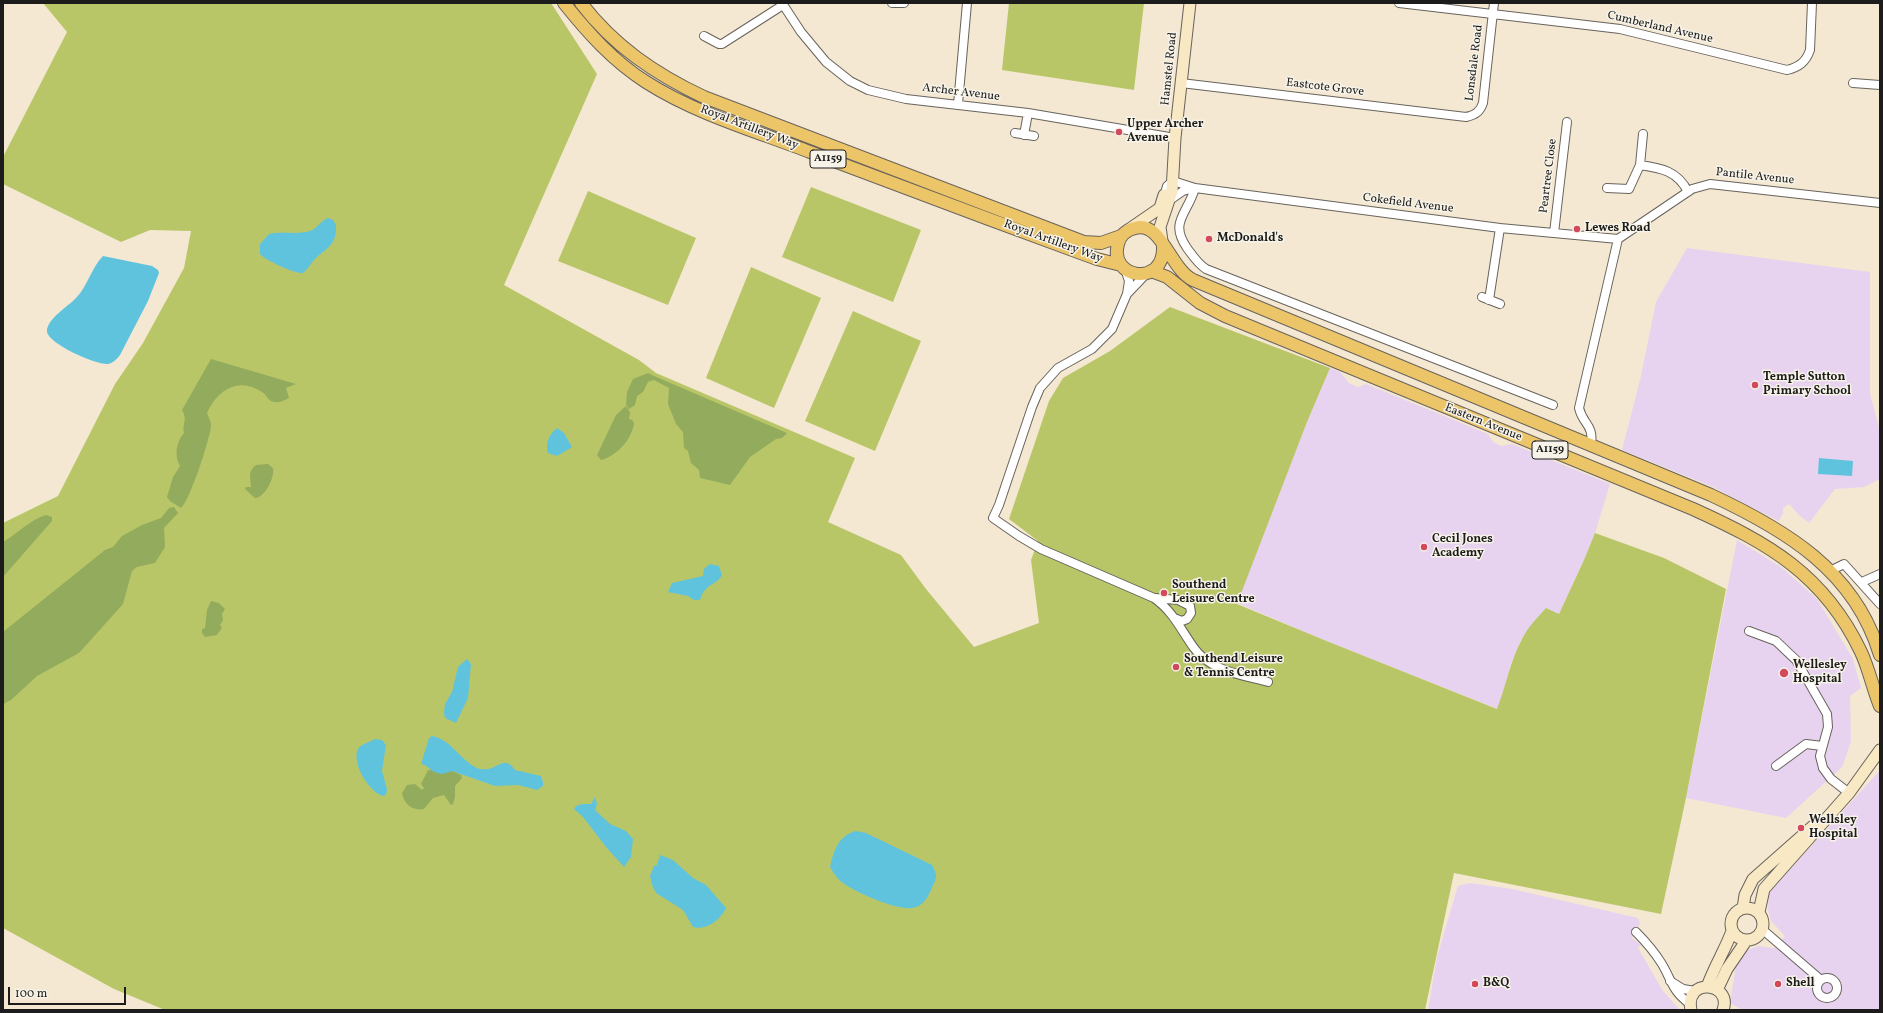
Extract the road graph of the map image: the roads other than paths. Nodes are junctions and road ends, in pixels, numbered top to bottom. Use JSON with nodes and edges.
{"nodes":[{"id":1,"x":564,"y":3,"type":"edge"},
{"id":2,"x":581,"y":3,"type":"edge"},
{"id":3,"x":892,"y":3,"type":"edge"},
{"id":4,"x":904,"y":3,"type":"edge"},
{"id":5,"x":967,"y":3,"type":"edge"},
{"id":6,"x":1190,"y":3,"type":"edge"},
{"id":7,"x":1399,"y":3,"type":"edge"},
{"id":8,"x":1494,"y":3,"type":"edge"},
{"id":9,"x":1812,"y":3,"type":"edge"},
{"id":10,"x":782,"y":4,"type":"edge"},
{"id":11,"x":1493,"y":14,"type":"junction"},
{"id":12,"x":704,"y":36,"type":"dead end"},
{"id":13,"x":1181,"y":83,"type":"junction"},
{"id":14,"x":1853,"y":84,"type":"dead end"},
{"id":15,"x":1880,"y":85,"type":"edge"},
{"id":16,"x":958,"y":104,"type":"junction"},
{"id":17,"x":1028,"y":113,"type":"junction"},
{"id":18,"x":1466,"y":117,"type":"joint"},
{"id":19,"x":1567,"y":122,"type":"dead end"},
{"id":20,"x":1015,"y":133,"type":"dead end"},
{"id":21,"x":1024,"y":134,"type":"junction"},
{"id":22,"x":1644,"y":134,"type":"dead end"},
{"id":23,"x":1034,"y":136,"type":"dead end"},
{"id":24,"x":1175,"y":138,"type":"junction"},
{"id":25,"x":1640,"y":165,"type":"junction"},
{"id":26,"x":1173,"y":181,"type":"junction"},
{"id":27,"x":1195,"y":188,"type":"junction"},
{"id":28,"x":1608,"y":188,"type":"dead end"},
{"id":29,"x":1688,"y":192,"type":"junction"},
{"id":30,"x":1167,"y":199,"type":"junction"},
{"id":31,"x":1880,"y":203,"type":"edge"},
{"id":32,"x":1500,"y":228,"type":"junction"},
{"id":33,"x":1554,"y":233,"type":"junction"},
{"id":34,"x":1124,"y":234,"type":"junction"},
{"id":35,"x":1618,"y":238,"type":"junction"},
{"id":36,"x":1162,"y":244,"type":"junction"},
{"id":37,"x":1123,"y":267,"type":"junction"},
{"id":38,"x":1149,"y":272,"type":"junction"},
{"id":39,"x":1127,"y":294,"type":"junction"},
{"id":40,"x":1500,"y":304,"type":"dead end"},
{"id":41,"x":1553,"y":405,"type":"dead end"},
{"id":42,"x":1591,"y":445,"type":"junction"},
{"id":43,"x":1830,"y":571,"type":"junction"},
{"id":44,"x":1880,"y":574,"type":"edge"},
{"id":45,"x":1862,"y":582,"type":"junction"},
{"id":46,"x":1154,"y":598,"type":"junction"},
{"id":47,"x":1880,"y":604,"type":"edge"},
{"id":48,"x":1174,"y":618,"type":"junction"},
{"id":49,"x":1749,"y":631,"type":"dead end"},
{"id":50,"x":1880,"y":655,"type":"edge"},
{"id":51,"x":1268,"y":682,"type":"dead end"},
{"id":52,"x":1880,"y":706,"type":"edge"},
{"id":53,"x":1822,"y":746,"type":"junction"},
{"id":54,"x":1880,"y":750,"type":"edge"},
{"id":55,"x":1880,"y":756,"type":"edge"},
{"id":56,"x":1776,"y":766,"type":"dead end"},
{"id":57,"x":1870,"y":766,"type":"junction"},
{"id":58,"x":1849,"y":793,"type":"junction"},
{"id":59,"x":1841,"y":803,"type":"junction"},
{"id":60,"x":1743,"y":908,"type":"junction"},
{"id":61,"x":1759,"y":912,"type":"junction"},
{"id":62,"x":1762,"y":930,"type":"junction"},
{"id":63,"x":1732,"y":931,"type":"junction"},
{"id":64,"x":1636,"y":932,"type":"dead end"},
{"id":65,"x":1746,"y":941,"type":"junction"},
{"id":66,"x":1669,"y":980,"type":"junction"},
{"id":67,"x":1821,"y":980,"type":"dead end"},
{"id":68,"x":1712,"y":988,"type":"junction"},
{"id":69,"x":1695,"y":991,"type":"junction"},
{"id":70,"x":1690,"y":1007,"type":"edge"},
{"id":71,"x":1723,"y":1010,"type":"edge"}],
"edges":[{"from":1,"to":37,"type":"main road","name":"Royal Artillery Way","number":"A1159"},
{"from":2,"to":34,"type":"main road","name":"Royal Artillery Way","number":"A1159"},
{"from":3,"to":4,"type":"street"},
{"from":5,"to":16,"type":"street"},
{"from":6,"to":13,"type":"street","name":"Hamstel Road"},
{"from":7,"to":11,"type":"street","name":"Cumberland Avenue"},
{"from":8,"to":11,"type":"street","name":"Lonsdale Road"},
{"from":9,"to":11,"type":"street","name":"Cumberland Avenue"},
{"from":10,"to":12,"type":"street"},
{"from":10,"to":16,"type":"street","name":"Archer Avenue"},
{"from":11,"to":18,"type":"street","name":"Lonsdale Road"},
{"from":13,"to":18,"type":"street","name":"Eastcote Grove"},
{"from":13,"to":24,"type":"street","name":"Hamstel Road"},
{"from":14,"to":15,"type":"street"},
{"from":16,"to":17,"type":"street","name":"Archer Avenue"},
{"from":17,"to":21,"type":"street"},
{"from":17,"to":24,"type":"street","name":"Archer Avenue"},
{"from":19,"to":33,"type":"street","name":"Peartree Close"},
{"from":20,"to":21,"type":"street"},
{"from":21,"to":23,"type":"street"},
{"from":22,"to":25,"type":"street"},
{"from":24,"to":26,"type":"street","name":"Hamstel Road"},
{"from":24,"to":30,"type":"street","name":"Hamstel Road"},
{"from":25,"to":28,"type":"street"},
{"from":25,"to":29,"type":"street"},
{"from":26,"to":27,"type":"street","name":"Cokefield Avenue"},
{"from":26,"to":30,"type":"street","name":"Hamstel Road"},
{"from":27,"to":30,"type":"street","name":"Cokefield Avenue"},
{"from":27,"to":32,"type":"street","name":"Cokefield Avenue"},
{"from":27,"to":41,"type":"street"},
{"from":29,"to":31,"type":"street","name":"Pantile Avenue"},
{"from":29,"to":35,"type":"street","name":"Pantile Avenue"},
{"from":30,"to":34,"type":"street","name":"Hamstel Road"},
{"from":30,"to":36,"type":"street","name":"Hamstel Road"},
{"from":32,"to":33,"type":"street","name":"Cokefield Avenue"},
{"from":32,"to":40,"type":"street"},
{"from":33,"to":35,"type":"street","name":"Cokefield Avenue"},
{"from":34,"to":36,"type":"main road","name":"Eastern Avenue"},
{"from":34,"to":37,"type":"main road"},
{"from":35,"to":42,"type":"street"},
{"from":36,"to":38,"type":"main road"},
{"from":36,"to":42,"type":"main road","name":"Eastern Avenue","number":"A1159"},
{"from":37,"to":38,"type":"main road","name":"Eastern Avenue"},
{"from":37,"to":39,"type":"street"},
{"from":38,"to":39,"type":"street"},
{"from":38,"to":52,"type":"main road","name":"Eastern Avenue","number":"A1159"},
{"from":39,"to":46,"type":"street"},
{"from":42,"to":43,"type":"main road","name":"Eastern Avenue","number":"A1159"},
{"from":43,"to":45,"type":"street"},
{"from":43,"to":50,"type":"main road","name":"Eastern Avenue","number":"A1159"},
{"from":44,"to":45,"type":"street"},
{"from":45,"to":47,"type":"street"},
{"from":46,"to":48,"type":"street"},
{"from":46,"to":48,"type":"street"},
{"from":48,"to":51,"type":"street"},
{"from":49,"to":53,"type":"street"},
{"from":53,"to":56,"type":"street"},
{"from":53,"to":58,"type":"street"},
{"from":54,"to":57,"type":"street"},
{"from":55,"to":57,"type":"street"},
{"from":57,"to":58,"type":"street"},
{"from":58,"to":59,"type":"street"},
{"from":59,"to":60,"type":"street"},
{"from":59,"to":61,"type":"street"},
{"from":60,"to":61,"type":"street"},
{"from":60,"to":63,"type":"street"},
{"from":61,"to":62,"type":"street"},
{"from":62,"to":65,"type":"street"},
{"from":62,"to":67,"type":"street"},
{"from":63,"to":65,"type":"street"},
{"from":63,"to":68,"type":"street"},
{"from":64,"to":66,"type":"street"},
{"from":65,"to":68,"type":"street"},
{"from":66,"to":69,"type":"street"},
{"from":66,"to":70,"type":"street"},
{"from":68,"to":69,"type":"street"},
{"from":68,"to":71,"type":"street"},
{"from":69,"to":70,"type":"street"}]}
